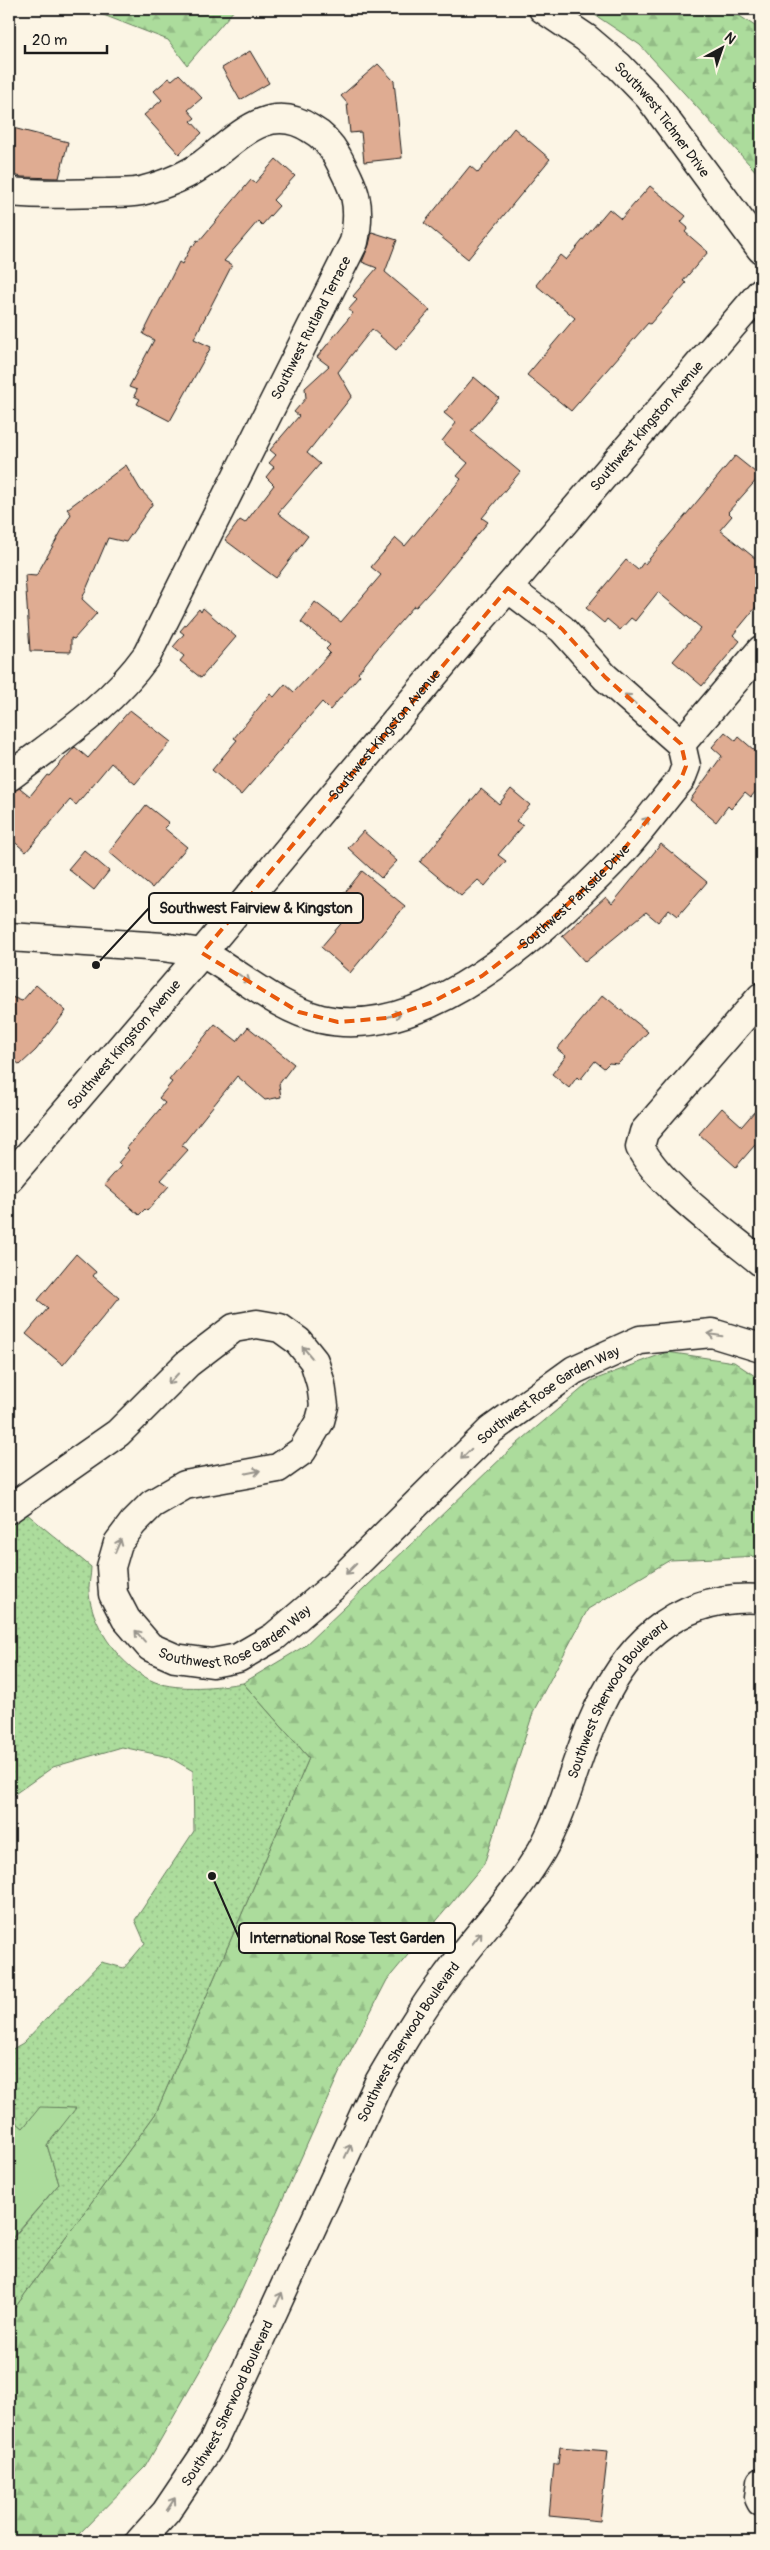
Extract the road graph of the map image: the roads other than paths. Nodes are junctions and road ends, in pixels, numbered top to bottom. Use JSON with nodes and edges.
{"nodes":[{"id":1,"x":543,"y":9,"type":"edge"},
{"id":2,"x":9,"y":192,"type":"edge"},
{"id":3,"x":761,"y":249,"type":"edge"},
{"id":4,"x":761,"y":292,"type":"edge"},
{"id":5,"x":508,"y":588,"type":"junction"},
{"id":6,"x":761,"y":650,"type":"edge"},
{"id":7,"x":681,"y":744,"type":"junction"},
{"id":8,"x":9,"y":777,"type":"edge"},
{"id":9,"x":9,"y":938,"type":"edge"},
{"id":10,"x":202,"y":953,"type":"junction"},
{"id":11,"x":761,"y":997,"type":"edge"},
{"id":12,"x":9,"y":1178,"type":"edge"},
{"id":13,"x":761,"y":1262,"type":"edge"},
{"id":14,"x":761,"y":1348,"type":"edge"},
{"id":15,"x":9,"y":1509,"type":"edge"},
{"id":16,"x":761,"y":1599,"type":"edge"},
{"id":17,"x":761,"y":2482,"type":"edge"},
{"id":18,"x":761,"y":2502,"type":"edge"},
{"id":19,"x":140,"y":2541,"type":"edge"}],
"edges":[{"from":1,"to":3,"type":"street","name":"Southwest Tichner Drive"},
{"from":2,"to":8,"type":"street","name":"Southwest Rutland Terrace"},
{"from":4,"to":5,"type":"street","name":"Southwest Kingston Avenue"},
{"from":7,"to":5,"type":"street","one_way":true},
{"from":5,"to":10,"type":"street","name":"Southwest Kingston Avenue"},
{"from":6,"to":7,"type":"street"},
{"from":10,"to":7,"type":"street","name":"Southwest Parkside Drive","one_way":true},
{"from":9,"to":10,"type":"street","name":"Southwest Parkside Drive"},
{"from":10,"to":12,"type":"street","name":"Southwest Kingston Avenue"},
{"from":11,"to":13,"type":"street"},
{"from":14,"to":15,"type":"street","name":"Southwest Rose Garden Way","one_way":true},
{"from":19,"to":16,"type":"street","name":"Southwest Sherwood Boulevard","one_way":true},
{"from":17,"to":18,"type":"street"}]}
